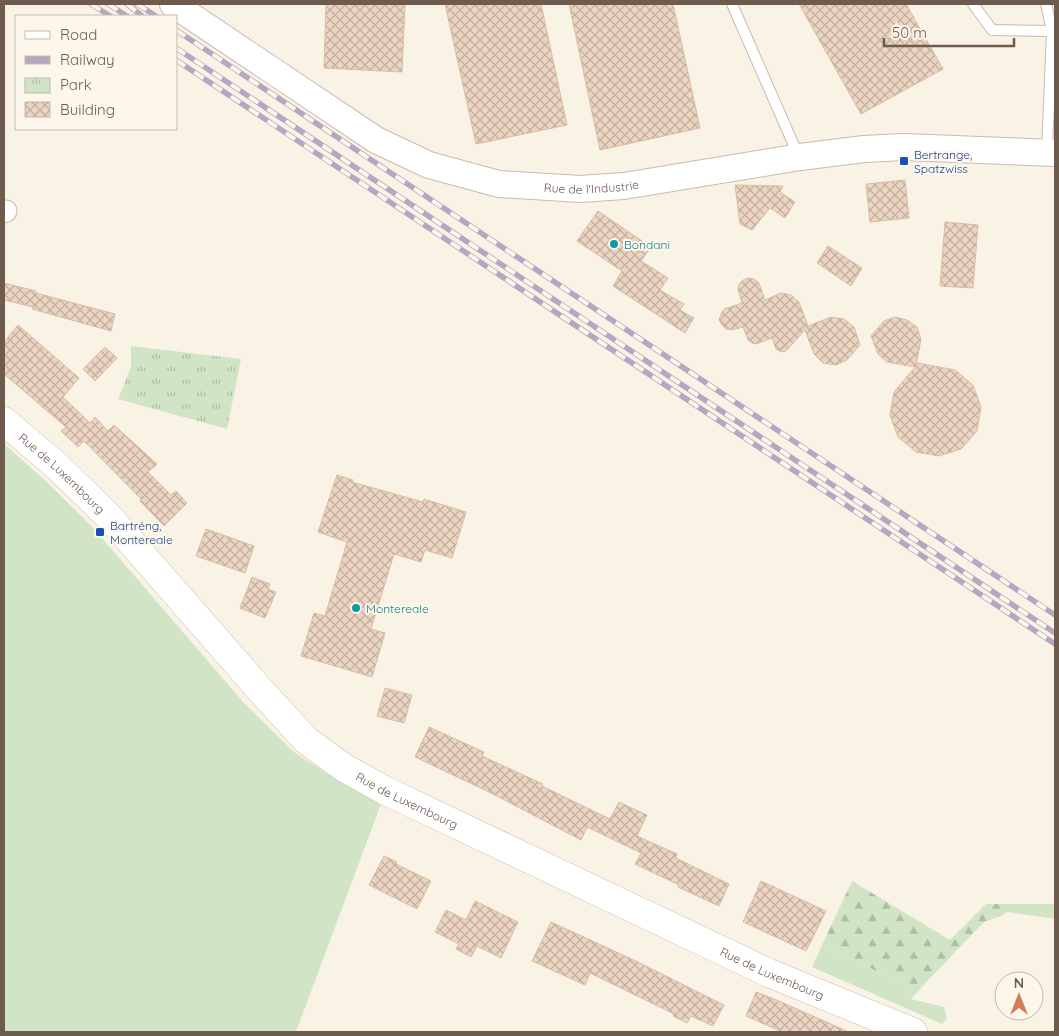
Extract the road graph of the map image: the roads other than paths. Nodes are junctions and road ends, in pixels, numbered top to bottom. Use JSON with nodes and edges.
{"nodes":[{"id":1,"x":174,"y":4,"type":"edge"},
{"id":2,"x":732,"y":4,"type":"edge"},
{"id":3,"x":973,"y":4,"type":"edge"},
{"id":4,"x":1046,"y":4,"type":"edge"},
{"id":5,"x":1052,"y":31,"type":"junction"},
{"id":6,"x":1051,"y":153,"type":"edge"},
{"id":7,"x":800,"y":157,"type":"junction"},
{"id":8,"x":4,"y":421,"type":"edge"},
{"id":9,"x":913,"y":1032,"type":"edge"}],
"edges":[{"from":1,"to":7,"type":"street","name":"Rue de l'Industrie"},
{"from":2,"to":7,"type":"lane"},
{"from":3,"to":5,"type":"lane"},
{"from":4,"to":5,"type":"lane"},
{"from":5,"to":6,"type":"lane"},
{"from":6,"to":7,"type":"street","name":"Rue de l'Industrie"},
{"from":8,"to":9,"type":"main road","name":"Rue de Luxembourg"}]}
